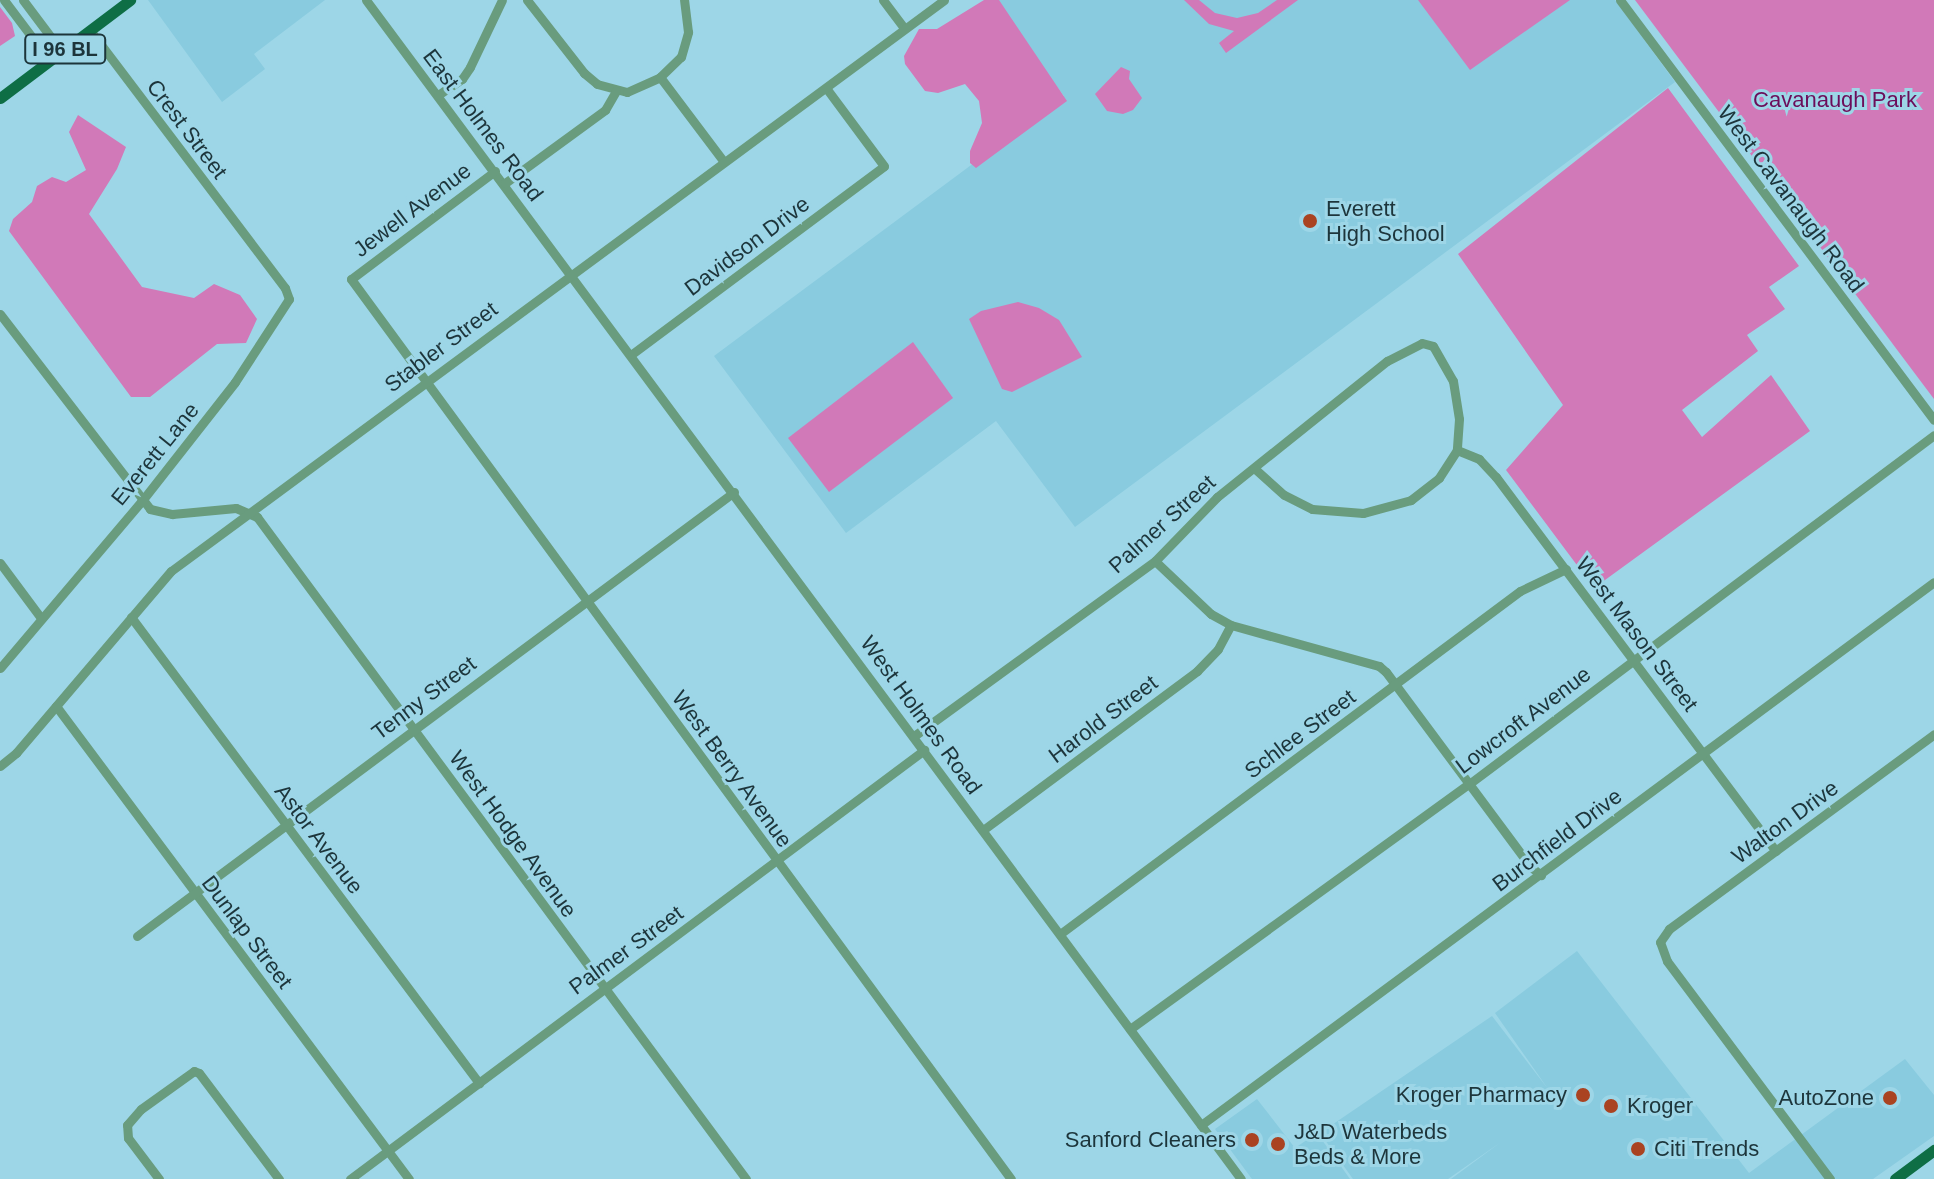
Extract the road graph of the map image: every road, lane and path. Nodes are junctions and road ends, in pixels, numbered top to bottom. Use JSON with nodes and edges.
{"nodes":[{"id":1,"x":4,"y":0,"type":"edge"},
{"id":2,"x":23,"y":0,"type":"edge"},
{"id":3,"x":130,"y":0,"type":"edge"},
{"id":4,"x":366,"y":0,"type":"edge"},
{"id":5,"x":502,"y":0,"type":"edge"},
{"id":6,"x":527,"y":0,"type":"edge"},
{"id":7,"x":684,"y":0,"type":"edge"},
{"id":8,"x":883,"y":0,"type":"edge"},
{"id":9,"x":944,"y":0,"type":"edge"},
{"id":10,"x":1620,"y":0,"type":"edge"},
{"id":11,"x":904,"y":28,"type":"junction"},
{"id":12,"x":90,"y":30,"type":"junction"},
{"id":13,"x":62,"y":52,"type":"junction"},
{"id":14,"x":50,"y":61,"type":"junction"},
{"id":15,"x":660,"y":77,"type":"junction"},
{"id":16,"x":826,"y":88,"type":"junction"},
{"id":17,"x":616,"y":91,"type":"junction"},
{"id":18,"x":438,"y":95,"type":"junction"},
{"id":19,"x":0,"y":98,"type":"edge"},
{"id":20,"x":724,"y":162,"type":"junction"},
{"id":21,"x":495,"y":171,"type":"junction"},
{"id":22,"x":505,"y":183,"type":"junction"},
{"id":23,"x":256,"y":250,"type":"joint"},
{"id":24,"x":571,"y":273,"type":"junction"},
{"id":25,"x":351,"y":279,"type":"joint"},
{"id":26,"x":0,"y":314,"type":"edge"},
{"id":27,"x":632,"y":354,"type":"junction"},
{"id":28,"x":425,"y":381,"type":"junction"},
{"id":29,"x":1934,"y":420,"type":"edge"},
{"id":30,"x":1934,"y":435,"type":"edge"},
{"id":31,"x":1457,"y":450,"type":"junction"},
{"id":32,"x":1254,"y":468,"type":"junction"},
{"id":33,"x":734,"y":492,"type":"junction"},
{"id":34,"x":141,"y":502,"type":"junction"},
{"id":35,"x":251,"y":511,"type":"junction"},
{"id":36,"x":1155,"y":561,"type":"junction"},
{"id":37,"x":0,"y":563,"type":"edge"},
{"id":38,"x":1566,"y":569,"type":"junction"},
{"id":39,"x":1934,"y":582,"type":"edge"},
{"id":40,"x":585,"y":600,"type":"junction"},
{"id":41,"x":131,"y":617,"type":"junction"},
{"id":42,"x":41,"y":618,"type":"junction"},
{"id":43,"x":1231,"y":625,"type":"junction"},
{"id":44,"x":1634,"y":659,"type":"junction"},
{"id":45,"x":0,"y":668,"type":"edge"},
{"id":46,"x":1396,"y":685,"type":"junction"},
{"id":47,"x":56,"y":706,"type":"junction"},
{"id":48,"x":414,"y":729,"type":"junction"},
{"id":49,"x":1934,"y":734,"type":"edge"},
{"id":50,"x":914,"y":736,"type":"junction"},
{"id":51,"x":924,"y":750,"type":"junction"},
{"id":52,"x":1704,"y":753,"type":"junction"},
{"id":53,"x":0,"y":766,"type":"edge"},
{"id":54,"x":1469,"y":784,"type":"junction"},
{"id":55,"x":286,"y":825,"type":"junction"},
{"id":56,"x":983,"y":830,"type":"junction"},
{"id":57,"x":1776,"y":851,"type":"junction"},
{"id":58,"x":777,"y":860,"type":"junction"},
{"id":59,"x":1541,"y":875,"type":"junction"},
{"id":60,"x":195,"y":892,"type":"junction"},
{"id":61,"x":1060,"y":934,"type":"junction"},
{"id":62,"x":137,"y":936,"type":"dead end"},
{"id":63,"x":605,"y":988,"type":"junction"},
{"id":64,"x":1130,"y":1029,"type":"junction"},
{"id":65,"x":479,"y":1083,"type":"junction"},
{"id":66,"x":1201,"y":1125,"type":"junction"},
{"id":67,"x":1934,"y":1150,"type":"edge"},
{"id":68,"x":388,"y":1151,"type":"junction"},
{"id":69,"x":159,"y":1179,"type":"edge"},
{"id":70,"x":279,"y":1179,"type":"edge"},
{"id":71,"x":350,"y":1179,"type":"edge"},
{"id":72,"x":409,"y":1179,"type":"edge"},
{"id":73,"x":746,"y":1179,"type":"edge"},
{"id":74,"x":1011,"y":1179,"type":"edge"},
{"id":75,"x":1241,"y":1179,"type":"edge"},
{"id":76,"x":1830,"y":1179,"type":"edge"},
{"id":77,"x":1895,"y":1179,"type":"edge"}],
"edges":[{"from":1,"to":14,"type":"street"},
{"from":2,"to":13,"type":"street"},
{"from":3,"to":12,"type":"main road","number":"I 96 BL"},
{"from":4,"to":18,"type":"street","name":"East Holmes Road"},
{"from":5,"to":18,"type":"street"},
{"from":6,"to":17,"type":"street"},
{"from":7,"to":15,"type":"street"},
{"from":8,"to":11,"type":"street"},
{"from":9,"to":11,"type":"street","name":"Stabler Street"},
{"from":10,"to":29,"type":"street","name":"West Cavanaugh Road"},
{"from":11,"to":16,"type":"street","name":"Stabler Street"},
{"from":12,"to":13,"type":"main road","number":"I 96 BL"},
{"from":12,"to":23,"type":"street","name":"Crest Street"},
{"from":13,"to":14,"type":"main road","number":"I 96 BL"},
{"from":14,"to":19,"type":"main road","number":"I 96 BL"},
{"from":15,"to":17,"type":"street"},
{"from":15,"to":20,"type":"street"},
{"from":16,"to":20,"type":"street","name":"Stabler Street"},
{"from":16,"to":27,"type":"street","name":"Davidson Drive"},
{"from":17,"to":22,"type":"street","name":"Jewell Avenue"},
{"from":18,"to":21,"type":"street","name":"East Holmes Road"},
{"from":20,"to":24,"type":"street","name":"Stabler Street"},
{"from":21,"to":22,"type":"street","name":"East Holmes Road"},
{"from":21,"to":25,"type":"street","name":"Jewell Avenue"},
{"from":22,"to":24,"type":"street","name":"East Holmes Road"},
{"from":23,"to":34,"type":"street","name":"Everett Lane"},
{"from":24,"to":27,"type":"street","name":"West Holmes Road"},
{"from":24,"to":28,"type":"street","name":"Stabler Street"},
{"from":25,"to":28,"type":"street","name":"West Berry Avenue"},
{"from":26,"to":34,"type":"street"},
{"from":27,"to":33,"type":"street","name":"West Holmes Road"},
{"from":28,"to":35,"type":"street","name":"Stabler Street"},
{"from":28,"to":40,"type":"street","name":"West Berry Avenue"},
{"from":30,"to":44,"type":"street","name":"Lowcroft Avenue"},
{"from":31,"to":32,"type":"street"},
{"from":31,"to":32,"type":"street","name":"Palmer Street"},
{"from":31,"to":38,"type":"street","name":"West Mason Street"},
{"from":32,"to":36,"type":"street","name":"Palmer Street"},
{"from":33,"to":40,"type":"street","name":"Tenny Street"},
{"from":33,"to":50,"type":"street","name":"West Holmes Road"},
{"from":34,"to":35,"type":"street"},
{"from":34,"to":42,"type":"street","name":"Everett Lane"},
{"from":35,"to":41,"type":"street","name":"Stabler Street"},
{"from":35,"to":48,"type":"street","name":"West Hodge Avenue"},
{"from":36,"to":43,"type":"street"},
{"from":36,"to":50,"type":"street","name":"Palmer Street"},
{"from":37,"to":42,"type":"street"},
{"from":38,"to":44,"type":"street","name":"West Mason Street"},
{"from":38,"to":46,"type":"street","name":"Schlee Street"},
{"from":39,"to":52,"type":"street","name":"Burchfield Drive"},
{"from":40,"to":48,"type":"street","name":"Tenny Street"},
{"from":40,"to":58,"type":"street","name":"West Berry Avenue"},
{"from":41,"to":47,"type":"street","name":"Stabler Street"},
{"from":41,"to":55,"type":"street","name":"Astor Avenue"},
{"from":42,"to":45,"type":"street","name":"Everett Lane"},
{"from":43,"to":46,"type":"street"},
{"from":43,"to":56,"type":"street","name":"Harold Street"},
{"from":44,"to":52,"type":"street","name":"West Mason Street"},
{"from":44,"to":54,"type":"street","name":"Lowcroft Avenue"},
{"from":46,"to":54,"type":"street"},
{"from":46,"to":61,"type":"street","name":"Schlee Street"},
{"from":47,"to":53,"type":"street","name":"Stabler Street"},
{"from":47,"to":60,"type":"street","name":"Dunlap Street"},
{"from":48,"to":55,"type":"street","name":"Tenny Street"},
{"from":48,"to":63,"type":"street","name":"West Hodge Avenue"},
{"from":49,"to":57,"type":"street","name":"Walton Drive"},
{"from":50,"to":51,"type":"street","name":"West Holmes Road"},
{"from":51,"to":56,"type":"street","name":"West Holmes Road"},
{"from":51,"to":58,"type":"street","name":"Palmer Street"},
{"from":52,"to":57,"type":"street","name":"West Mason Street"},
{"from":52,"to":59,"type":"street","name":"Burchfield Drive"},
{"from":54,"to":59,"type":"street"},
{"from":54,"to":64,"type":"street","name":"Lowcroft Avenue"},
{"from":55,"to":60,"type":"street","name":"Tenny Street"},
{"from":55,"to":65,"type":"street","name":"Astor Avenue"},
{"from":56,"to":61,"type":"street","name":"West Holmes Road"},
{"from":57,"to":76,"type":"street","name":"Walton Drive"},
{"from":58,"to":63,"type":"street","name":"Palmer Street"},
{"from":58,"to":74,"type":"street","name":"West Berry Avenue"},
{"from":59,"to":66,"type":"street","name":"Burchfield Drive"},
{"from":60,"to":62,"type":"street","name":"Tenny Street"},
{"from":60,"to":68,"type":"street","name":"Dunlap Street"},
{"from":61,"to":64,"type":"street","name":"West Holmes Road"},
{"from":63,"to":65,"type":"street","name":"Palmer Street"},
{"from":63,"to":73,"type":"street","name":"West Hodge Avenue"},
{"from":64,"to":66,"type":"street","name":"West Holmes Road"},
{"from":65,"to":68,"type":"street","name":"Palmer Street"},
{"from":66,"to":75,"type":"street","name":"West Holmes Road"},
{"from":67,"to":77,"type":"main road"},
{"from":68,"to":71,"type":"street","name":"Palmer Street"},
{"from":68,"to":72,"type":"street","name":"Dunlap Street"},
{"from":69,"to":70,"type":"street"}]}
